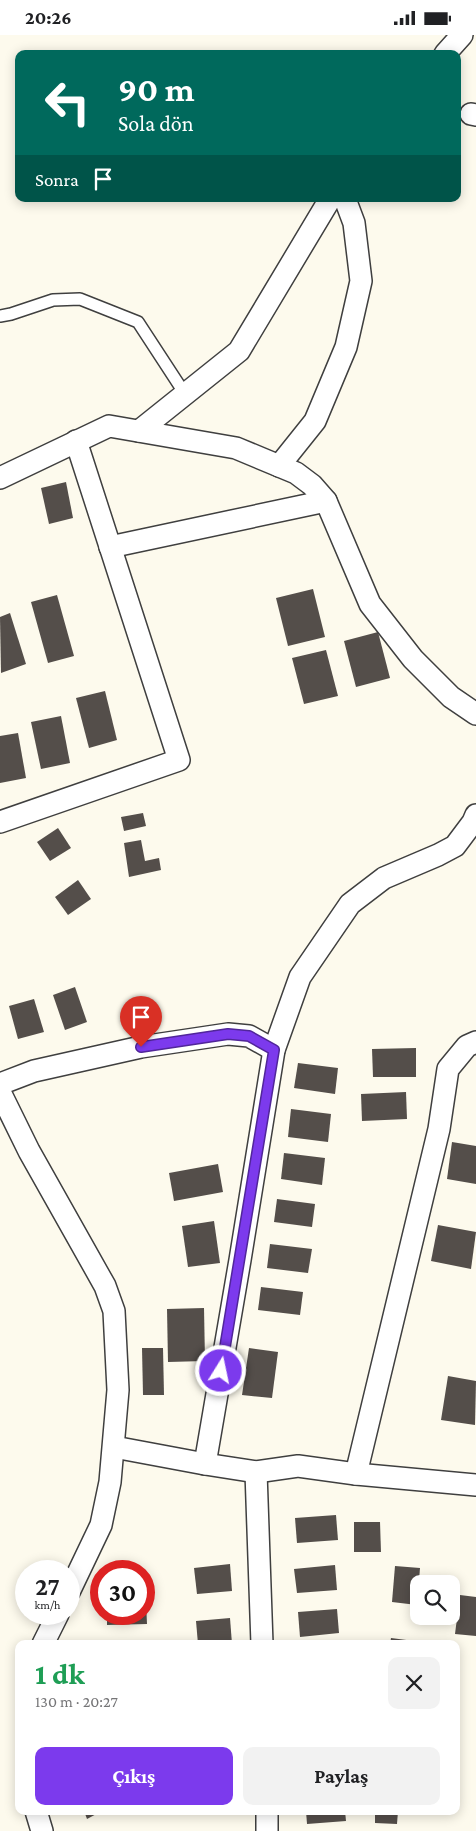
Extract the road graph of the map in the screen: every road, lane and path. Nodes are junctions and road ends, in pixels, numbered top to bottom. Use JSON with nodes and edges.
{"nodes":[{"id":1,"x":462,"y":35,"type":"edge"},
{"id":2,"x":449,"y":50,"type":"edge"},
{"id":3,"x":328,"y":202,"type":"edge"},
{"id":4,"x":346,"y":202,"type":"edge"},
{"id":5,"x":0,"y":316,"type":"edge"},
{"id":6,"x":185,"y":394,"type":"junction"},
{"id":7,"x":139,"y":431,"type":"junction"},
{"id":8,"x":76,"y":441,"type":"junction"},
{"id":9,"x":279,"y":466,"type":"junction"},
{"id":10,"x":0,"y":478,"type":"edge"},
{"id":11,"x":326,"y":501,"type":"junction"},
{"id":12,"x":110,"y":547,"type":"junction"},
{"id":13,"x":476,"y":714,"type":"edge"},
{"id":14,"x":476,"y":815,"type":"edge"},
{"id":15,"x":0,"y":822,"type":"edge"},
{"id":16,"x":476,"y":1042,"type":"edge"},
{"id":17,"x":274,"y":1050,"type":"junction"},
{"id":18,"x":0,"y":1084,"type":"edge"},
{"id":19,"x":0,"y":1092,"type":"edge"},
{"id":20,"x":114,"y":1447,"type":"junction"},
{"id":21,"x":205,"y":1464,"type":"junction"},
{"id":22,"x":256,"y":1472,"type":"junction"},
{"id":23,"x":356,"y":1474,"type":"junction"},
{"id":24,"x":476,"y":1485,"type":"edge"},
{"id":25,"x":80,"y":1569,"type":"edge"},
{"id":26,"x":52,"y":1625,"type":"edge"},
{"id":27,"x":45,"y":1640,"type":"edge"},
{"id":28,"x":262,"y":1640,"type":"edge"},
{"id":29,"x":37,"y":1815,"type":"edge"},
{"id":30,"x":267,"y":1815,"type":"edge"},
{"id":31,"x":42,"y":1831,"type":"edge"},
{"id":32,"x":267,"y":1831,"type":"edge"}],
"edges":[{"from":1,"to":2,"type":"street"},
{"from":3,"to":6,"type":"street"},
{"from":4,"to":9,"type":"street"},
{"from":5,"to":6,"type":"lane"},
{"from":6,"to":7,"type":"street"},
{"from":7,"to":8,"type":"street"},
{"from":7,"to":9,"type":"street"},
{"from":8,"to":10,"type":"street"},
{"from":8,"to":12,"type":"street"},
{"from":9,"to":11,"type":"street"},
{"from":11,"to":12,"type":"street"},
{"from":11,"to":13,"type":"street"},
{"from":12,"to":15,"type":"street"},
{"from":14,"to":17,"type":"street"},
{"from":16,"to":23,"type":"street"},
{"from":17,"to":18,"type":"street"},
{"from":17,"to":21,"type":"street"},
{"from":19,"to":20,"type":"street"},
{"from":20,"to":21,"type":"street"},
{"from":20,"to":25,"type":"street"},
{"from":21,"to":22,"type":"street"},
{"from":22,"to":23,"type":"street"},
{"from":22,"to":28,"type":"street"},
{"from":23,"to":24,"type":"street"},
{"from":26,"to":27,"type":"street"},
{"from":29,"to":31,"type":"street"},
{"from":30,"to":32,"type":"street"}]}
